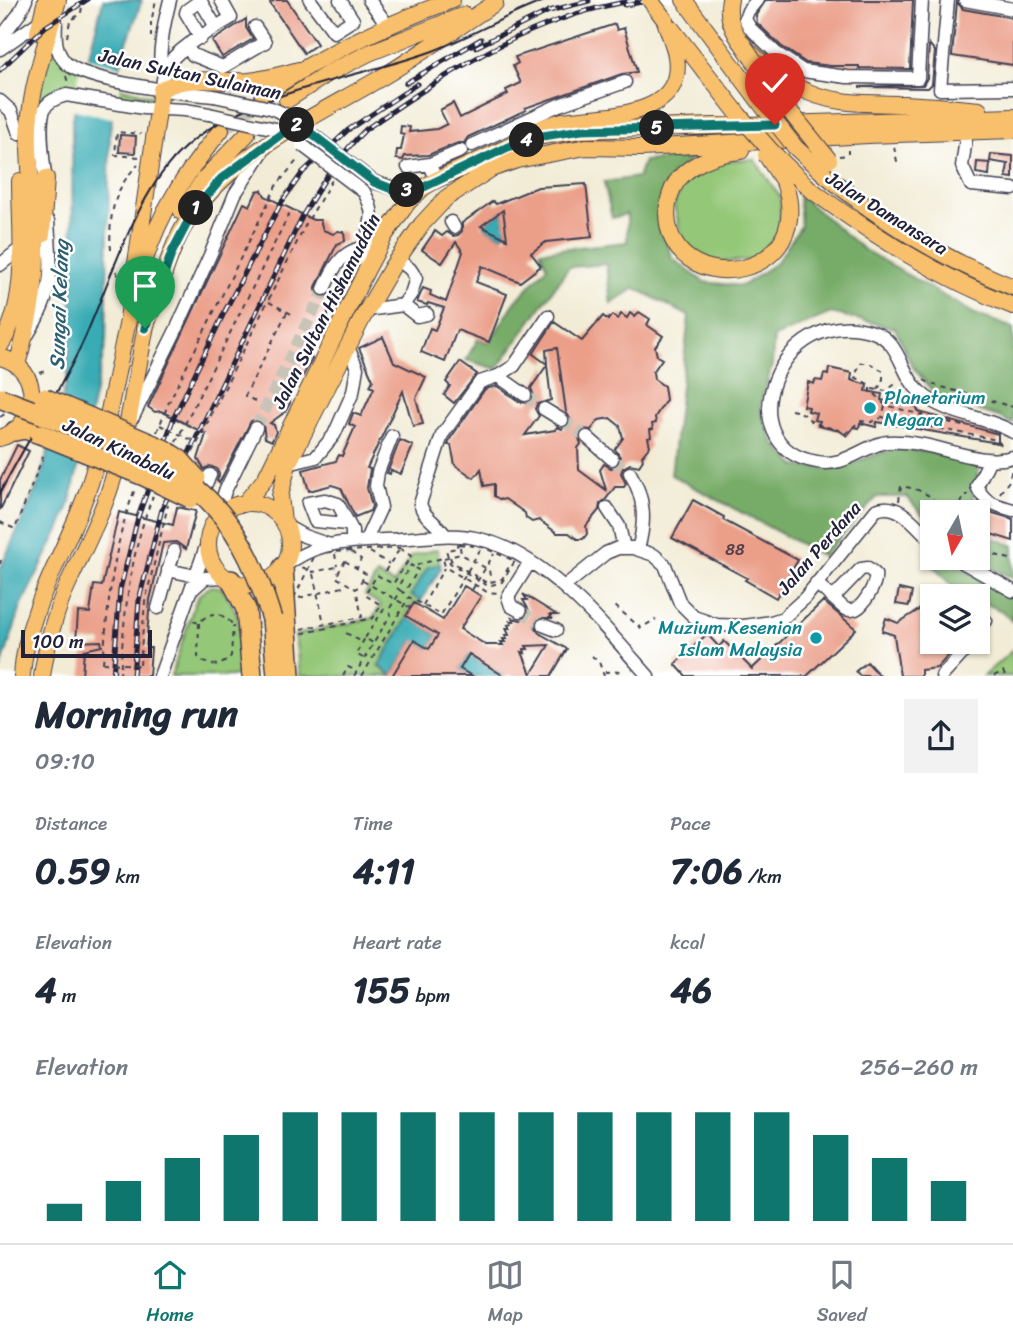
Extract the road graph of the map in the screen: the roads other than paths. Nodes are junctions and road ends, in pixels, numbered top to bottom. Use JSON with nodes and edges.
{"nodes":[{"id":1,"x":26,"y":0,"type":"edge"},
{"id":2,"x":170,"y":0,"type":"edge"},
{"id":3,"x":201,"y":0,"type":"edge"},
{"id":4,"x":221,"y":0,"type":"edge"},
{"id":5,"x":310,"y":0,"type":"edge"},
{"id":6,"x":340,"y":0,"type":"edge"},
{"id":7,"x":369,"y":0,"type":"edge"},
{"id":8,"x":650,"y":0,"type":"edge"},
{"id":9,"x":730,"y":0,"type":"edge"},
{"id":10,"x":757,"y":0,"type":"edge"},
{"id":11,"x":922,"y":0,"type":"edge"},
{"id":12,"x":948,"y":0,"type":"edge"},
{"id":13,"x":445,"y":1,"type":"edge"},
{"id":14,"x":499,"y":1,"type":"edge"},
{"id":15,"x":962,"y":1,"type":"edge"},
{"id":16,"x":54,"y":3,"type":"edge"},
{"id":17,"x":687,"y":4,"type":"edge"},
{"id":18,"x":1013,"y":9,"type":"edge"},
{"id":19,"x":41,"y":20,"type":"junction"},
{"id":20,"x":665,"y":20,"type":"junction"},
{"id":21,"x":216,"y":27,"type":"junction"},
{"id":22,"x":255,"y":27,"type":"dead end"},
{"id":23,"x":389,"y":27,"type":"junction"},
{"id":24,"x":201,"y":38,"type":"junction"},
{"id":25,"x":0,"y":39,"type":"edge"},
{"id":26,"x":744,"y":46,"type":"junction"},
{"id":27,"x":186,"y":47,"type":"junction"},
{"id":28,"x":0,"y":49,"type":"edge"},
{"id":29,"x":166,"y":68,"type":"junction"},
{"id":30,"x":299,"y":70,"type":"junction"},
{"id":31,"x":625,"y":82,"type":"dead end"},
{"id":32,"x":1013,"y":88,"type":"edge"},
{"id":33,"x":155,"y":89,"type":"junction"},
{"id":34,"x":263,"y":96,"type":"tunnel mouth"},
{"id":35,"x":0,"y":101,"type":"edge"},
{"id":36,"x":559,"y":105,"type":"junction"},
{"id":37,"x":151,"y":108,"type":"junction"},
{"id":38,"x":739,"y":115,"type":"junction"},
{"id":39,"x":1013,"y":116,"type":"edge"},
{"id":40,"x":287,"y":120,"type":"junction"},
{"id":41,"x":578,"y":120,"type":"junction"},
{"id":42,"x":221,"y":130,"type":"tunnel mouth"},
{"id":43,"x":1013,"y":130,"type":"edge"},
{"id":44,"x":967,"y":132,"type":"junction"},
{"id":45,"x":19,"y":133,"type":"junction"},
{"id":46,"x":247,"y":134,"type":"dead end"},
{"id":47,"x":868,"y":135,"type":"junction"},
{"id":48,"x":267,"y":145,"type":"junction"},
{"id":49,"x":508,"y":147,"type":"junction"},
{"id":50,"x":430,"y":164,"type":"junction"},
{"id":51,"x":830,"y":165,"type":"junction"},
{"id":52,"x":408,"y":167,"type":"dead end"},
{"id":53,"x":46,"y":178,"type":"junction"},
{"id":54,"x":430,"y":184,"type":"junction"},
{"id":55,"x":1013,"y":190,"type":"edge"},
{"id":56,"x":366,"y":248,"type":"junction"},
{"id":57,"x":28,"y":249,"type":"junction"},
{"id":58,"x":397,"y":259,"type":"junction"},
{"id":59,"x":0,"y":265,"type":"edge"},
{"id":60,"x":366,"y":271,"type":"junction"},
{"id":61,"x":1013,"y":287,"type":"edge"},
{"id":62,"x":324,"y":289,"type":"tunnel mouth"},
{"id":63,"x":403,"y":305,"type":"junction"},
{"id":64,"x":1013,"y":306,"type":"edge"},
{"id":65,"x":367,"y":310,"type":"junction"},
{"id":66,"x":427,"y":314,"type":"dead end"},
{"id":67,"x":548,"y":316,"type":"dead end"},
{"id":68,"x":128,"y":319,"type":"junction"},
{"id":69,"x":145,"y":328,"type":"junction"},
{"id":70,"x":24,"y":340,"type":"junction"},
{"id":71,"x":0,"y":346,"type":"edge"},
{"id":72,"x":348,"y":347,"type":"junction"},
{"id":73,"x":0,"y":357,"type":"edge"},
{"id":74,"x":18,"y":365,"type":"junction"},
{"id":75,"x":498,"y":376,"type":"junction"},
{"id":76,"x":37,"y":388,"type":"junction"},
{"id":77,"x":526,"y":396,"type":"tunnel mouth"},
{"id":78,"x":0,"y":398,"type":"edge"},
{"id":79,"x":544,"y":409,"type":"tunnel mouth"},
{"id":80,"x":107,"y":420,"type":"dead end"},
{"id":81,"x":562,"y":420,"type":"tunnel mouth"},
{"id":82,"x":5,"y":426,"type":"edge"},
{"id":83,"x":127,"y":426,"type":"joint"},
{"id":84,"x":256,"y":428,"type":"tunnel mouth"},
{"id":85,"x":1013,"y":432,"type":"edge"},
{"id":86,"x":392,"y":436,"type":"dead end"},
{"id":87,"x":587,"y":437,"type":"tunnel mouth"},
{"id":88,"x":1009,"y":455,"type":"edge"},
{"id":89,"x":611,"y":459,"type":"tunnel mouth"},
{"id":90,"x":990,"y":459,"type":"junction"},
{"id":91,"x":96,"y":463,"type":"dead end"},
{"id":92,"x":288,"y":464,"type":"junction"},
{"id":93,"x":115,"y":472,"type":"dead end"},
{"id":94,"x":630,"y":473,"type":"tunnel mouth"},
{"id":95,"x":209,"y":503,"type":"junction"},
{"id":96,"x":244,"y":504,"type":"junction"},
{"id":97,"x":607,"y":508,"type":"dead end"},
{"id":98,"x":1013,"y":510,"type":"edge"},
{"id":99,"x":285,"y":524,"type":"junction"},
{"id":100,"x":347,"y":524,"type":"dead end"},
{"id":101,"x":920,"y":530,"type":"edge"},
{"id":102,"x":445,"y":535,"type":"junction"},
{"id":103,"x":208,"y":541,"type":"junction"},
{"id":104,"x":367,"y":547,"type":"junction"},
{"id":105,"x":331,"y":548,"type":"junction"},
{"id":106,"x":350,"y":548,"type":"junction"},
{"id":107,"x":624,"y":548,"type":"junction"},
{"id":108,"x":638,"y":549,"type":"junction"},
{"id":109,"x":174,"y":551,"type":"dead end"},
{"id":110,"x":530,"y":562,"type":"junction"},
{"id":111,"x":283,"y":567,"type":"junction"},
{"id":112,"x":168,"y":570,"type":"junction"},
{"id":113,"x":976,"y":570,"type":"edge"},
{"id":114,"x":196,"y":576,"type":"junction"},
{"id":115,"x":228,"y":578,"type":"junction"},
{"id":116,"x":816,"y":583,"type":"junction"},
{"id":117,"x":565,"y":586,"type":"junction"},
{"id":118,"x":1013,"y":591,"type":"edge"},
{"id":119,"x":187,"y":596,"type":"junction"},
{"id":120,"x":834,"y":597,"type":"dead end"},
{"id":121,"x":158,"y":608,"type":"dead end"},
{"id":122,"x":520,"y":611,"type":"dead end"},
{"id":123,"x":267,"y":621,"type":"junction"},
{"id":124,"x":23,"y":654,"type":"junction"},
{"id":125,"x":962,"y":654,"type":"edge"},
{"id":126,"x":16,"y":676,"type":"edge"},
{"id":127,"x":22,"y":676,"type":"edge"},
{"id":128,"x":42,"y":676,"type":"edge"},
{"id":129,"x":160,"y":676,"type":"edge"},
{"id":130,"x":252,"y":676,"type":"edge"},
{"id":131,"x":267,"y":676,"type":"edge"},
{"id":132,"x":277,"y":676,"type":"edge"},
{"id":133,"x":290,"y":676,"type":"edge"},
{"id":134,"x":648,"y":676,"type":"edge"},
{"id":135,"x":942,"y":676,"type":"edge"}],
"edges":[{"from":1,"to":25,"type":"street"},
{"from":2,"to":29,"type":"street"},
{"from":3,"to":21,"type":"street"},
{"from":3,"to":24,"type":"street"},
{"from":4,"to":21,"type":"street"},
{"from":5,"to":6,"type":"street"},
{"from":7,"to":23,"type":"street"},
{"from":8,"to":20,"type":"main road","name":"Jalan Damansara","bridge":true},
{"from":9,"to":26,"type":"main road"},
{"from":10,"to":11,"type":"street"},
{"from":12,"to":32,"type":"street"},
{"from":13,"to":23,"type":"main road"},
{"from":14,"to":40,"type":"main road"},
{"from":14,"to":40,"type":"main road"},
{"from":15,"to":18,"type":"street"},
{"from":16,"to":19,"type":"main road"},
{"from":16,"to":33,"type":"street","name":"Jalan Sultan Sulaiman"},
{"from":16,"to":57,"type":"main road"},
{"from":17,"to":51,"type":"main road","name":"Jalan Damansara","bridge":true},
{"from":19,"to":28,"type":"street"},
{"from":19,"to":45,"type":"main road"},
{"from":20,"to":38,"type":"main road","name":"Jalan Damansara"},
{"from":20,"to":41,"type":"main road"},
{"from":21,"to":24,"type":"street"},
{"from":22,"to":27,"type":"street"},
{"from":23,"to":30,"type":"main road"},
{"from":24,"to":27,"type":"street"},
{"from":26,"to":39,"type":"main road"},
{"from":26,"to":51,"type":"main road","bridge":true},
{"from":27,"to":29,"type":"street"},
{"from":29,"to":33,"type":"street"},
{"from":30,"to":33,"type":"main road"},
{"from":30,"to":34,"type":"main road"},
{"from":31,"to":36,"type":"street"},
{"from":33,"to":37,"type":"main road"},
{"from":33,"to":40,"type":"street","name":"Jalan Sultan Sulaiman","bridge":true},
{"from":35,"to":45,"type":"street"},
{"from":36,"to":41,"type":"street"},
{"from":36,"to":50,"type":"street"},
{"from":37,"to":40,"type":"street","name":"Jalan Sultan Sulaiman","bridge":true},
{"from":37,"to":53,"type":"street","name":"Jalan Sultan Sulaiman"},
{"from":37,"to":68,"type":"main road"},
{"from":38,"to":47,"type":"main road","bridge":true},
{"from":38,"to":64,"type":"main road","name":"Jalan Damansara","bridge":true},
{"from":39,"to":49,"type":"main road","name":"Jalan Sultan Hishamuddin"},
{"from":40,"to":48,"type":"main road"},
{"from":40,"to":54,"type":"street","name":"Jalan Sultan Sulaiman","bridge":true},
{"from":40,"to":56,"type":"street","name":"Jalan Sultan Sulaiman","bridge":true},
{"from":41,"to":49,"type":"main road"},
{"from":42,"to":68,"type":"main road"},
{"from":43,"to":44,"type":"main road","name":"Jalan Sultan Hishamuddin"},
{"from":44,"to":47,"type":"main road","name":"Jalan Sultan Hishamuddin"},
{"from":44,"to":55,"type":"street"},
{"from":45,"to":57,"type":"main road"},
{"from":46,"to":69,"type":"main road"},
{"from":47,"to":58,"type":"main road","name":"Jalan Sultan Hishamuddin"},
{"from":48,"to":69,"type":"main road"},
{"from":48,"to":83,"type":"street"},
{"from":49,"to":54,"type":"main road","name":"Jalan Sultan Hishamuddin"},
{"from":50,"to":52,"type":"street"},
{"from":50,"to":54,"type":"street"},
{"from":51,"to":61,"type":"main road","name":"Jalan Damansara"},
{"from":53,"to":57,"type":"main road"},
{"from":53,"to":70,"type":"street","name":"Jalan Sultan Sulaiman"},
{"from":54,"to":60,"type":"main road","name":"Jalan Sultan Hishamuddin"},
{"from":56,"to":60,"type":"street","name":"Jalan Sultan Sulaiman"},
{"from":56,"to":62,"type":"street"},
{"from":57,"to":59,"type":"street"},
{"from":57,"to":70,"type":"main road"},
{"from":57,"to":71,"type":"main road"},
{"from":58,"to":63,"type":"street"},
{"from":58,"to":65,"type":"main road","name":"Jalan Sultan Hishamuddin"},
{"from":60,"to":96,"type":"main road","name":"Jalan Sultan Hishamuddin"},
{"from":63,"to":65,"type":"street"},
{"from":63,"to":66,"type":"street"},
{"from":65,"to":72,"type":"main road","name":"Jalan Sultan Hishamuddin"},
{"from":67,"to":75,"type":"street"},
{"from":68,"to":80,"type":"main road"},
{"from":69,"to":83,"type":"main road"},
{"from":70,"to":74,"type":"main road"},
{"from":72,"to":92,"type":"main road","name":"Jalan Sultan Hishamuddin"},
{"from":72,"to":92,"type":"street"},
{"from":73,"to":74,"type":"main road"},
{"from":74,"to":76,"type":"main road"},
{"from":75,"to":77,"type":"street"},
{"from":75,"to":102,"type":"street"},
{"from":76,"to":82,"type":"main road"},
{"from":76,"to":95,"type":"highway","bridge":true},
{"from":78,"to":95,"type":"highway","name":"Jalan Kinabalu","bridge":true},
{"from":79,"to":81,"type":"street"},
{"from":82,"to":95,"type":"highway","bridge":true},
{"from":82,"to":95,"type":"highway","name":"Jalan Kinabalu","bridge":true},
{"from":84,"to":95,"type":"street"},
{"from":85,"to":90,"type":"street"},
{"from":86,"to":104,"type":"street"},
{"from":87,"to":89,"type":"street"},
{"from":88,"to":90,"type":"street"},
{"from":90,"to":98,"type":"street"},
{"from":91,"to":124,"type":"main road"},
{"from":92,"to":99,"type":"main road","name":"Jalan Sultan Hishamuddin"},
{"from":93,"to":128,"type":"main road"},
{"from":94,"to":108,"type":"street"},
{"from":95,"to":95,"type":"street"},
{"from":95,"to":96,"type":"main road"},
{"from":95,"to":103,"type":"main road"},
{"from":95,"to":123,"type":"highway","name":"Jalan Kinabalu","bridge":true},
{"from":96,"to":99,"type":"main road"},
{"from":97,"to":107,"type":"street"},
{"from":99,"to":105,"type":"street"},
{"from":99,"to":111,"type":"main road"},
{"from":100,"to":106,"type":"street"},
{"from":101,"to":116,"type":"street","name":"Jalan Perdana"},
{"from":102,"to":104,"type":"street"},
{"from":102,"to":110,"type":"street"},
{"from":103,"to":114,"type":"street"},
{"from":103,"to":115,"type":"main road"},
{"from":104,"to":106,"type":"street"},
{"from":105,"to":106,"type":"street"},
{"from":105,"to":111,"type":"street"},
{"from":107,"to":108,"type":"street","name":"Jalan Perdana"},
{"from":107,"to":117,"type":"street"},
{"from":108,"to":116,"type":"street","name":"Jalan Perdana"},
{"from":109,"to":112,"type":"street"},
{"from":110,"to":117,"type":"street"},
{"from":110,"to":122,"type":"street"},
{"from":111,"to":115,"type":"main road"},
{"from":111,"to":133,"type":"highway"},
{"from":112,"to":114,"type":"street"},
{"from":112,"to":121,"type":"street"},
{"from":113,"to":118,"type":"street"},
{"from":114,"to":119,"type":"street"},
{"from":115,"to":119,"type":"street"},
{"from":115,"to":130,"type":"highway"},
{"from":116,"to":120,"type":"street"},
{"from":117,"to":134,"type":"street"},
{"from":119,"to":129,"type":"street"},
{"from":123,"to":131,"type":"highway","name":"Jalan Kinabalu"},
{"from":123,"to":132,"type":"highway","name":"Jalan Kinabalu"},
{"from":124,"to":126,"type":"street"},
{"from":124,"to":127,"type":"main road"},
{"from":125,"to":135,"type":"street"}]}
